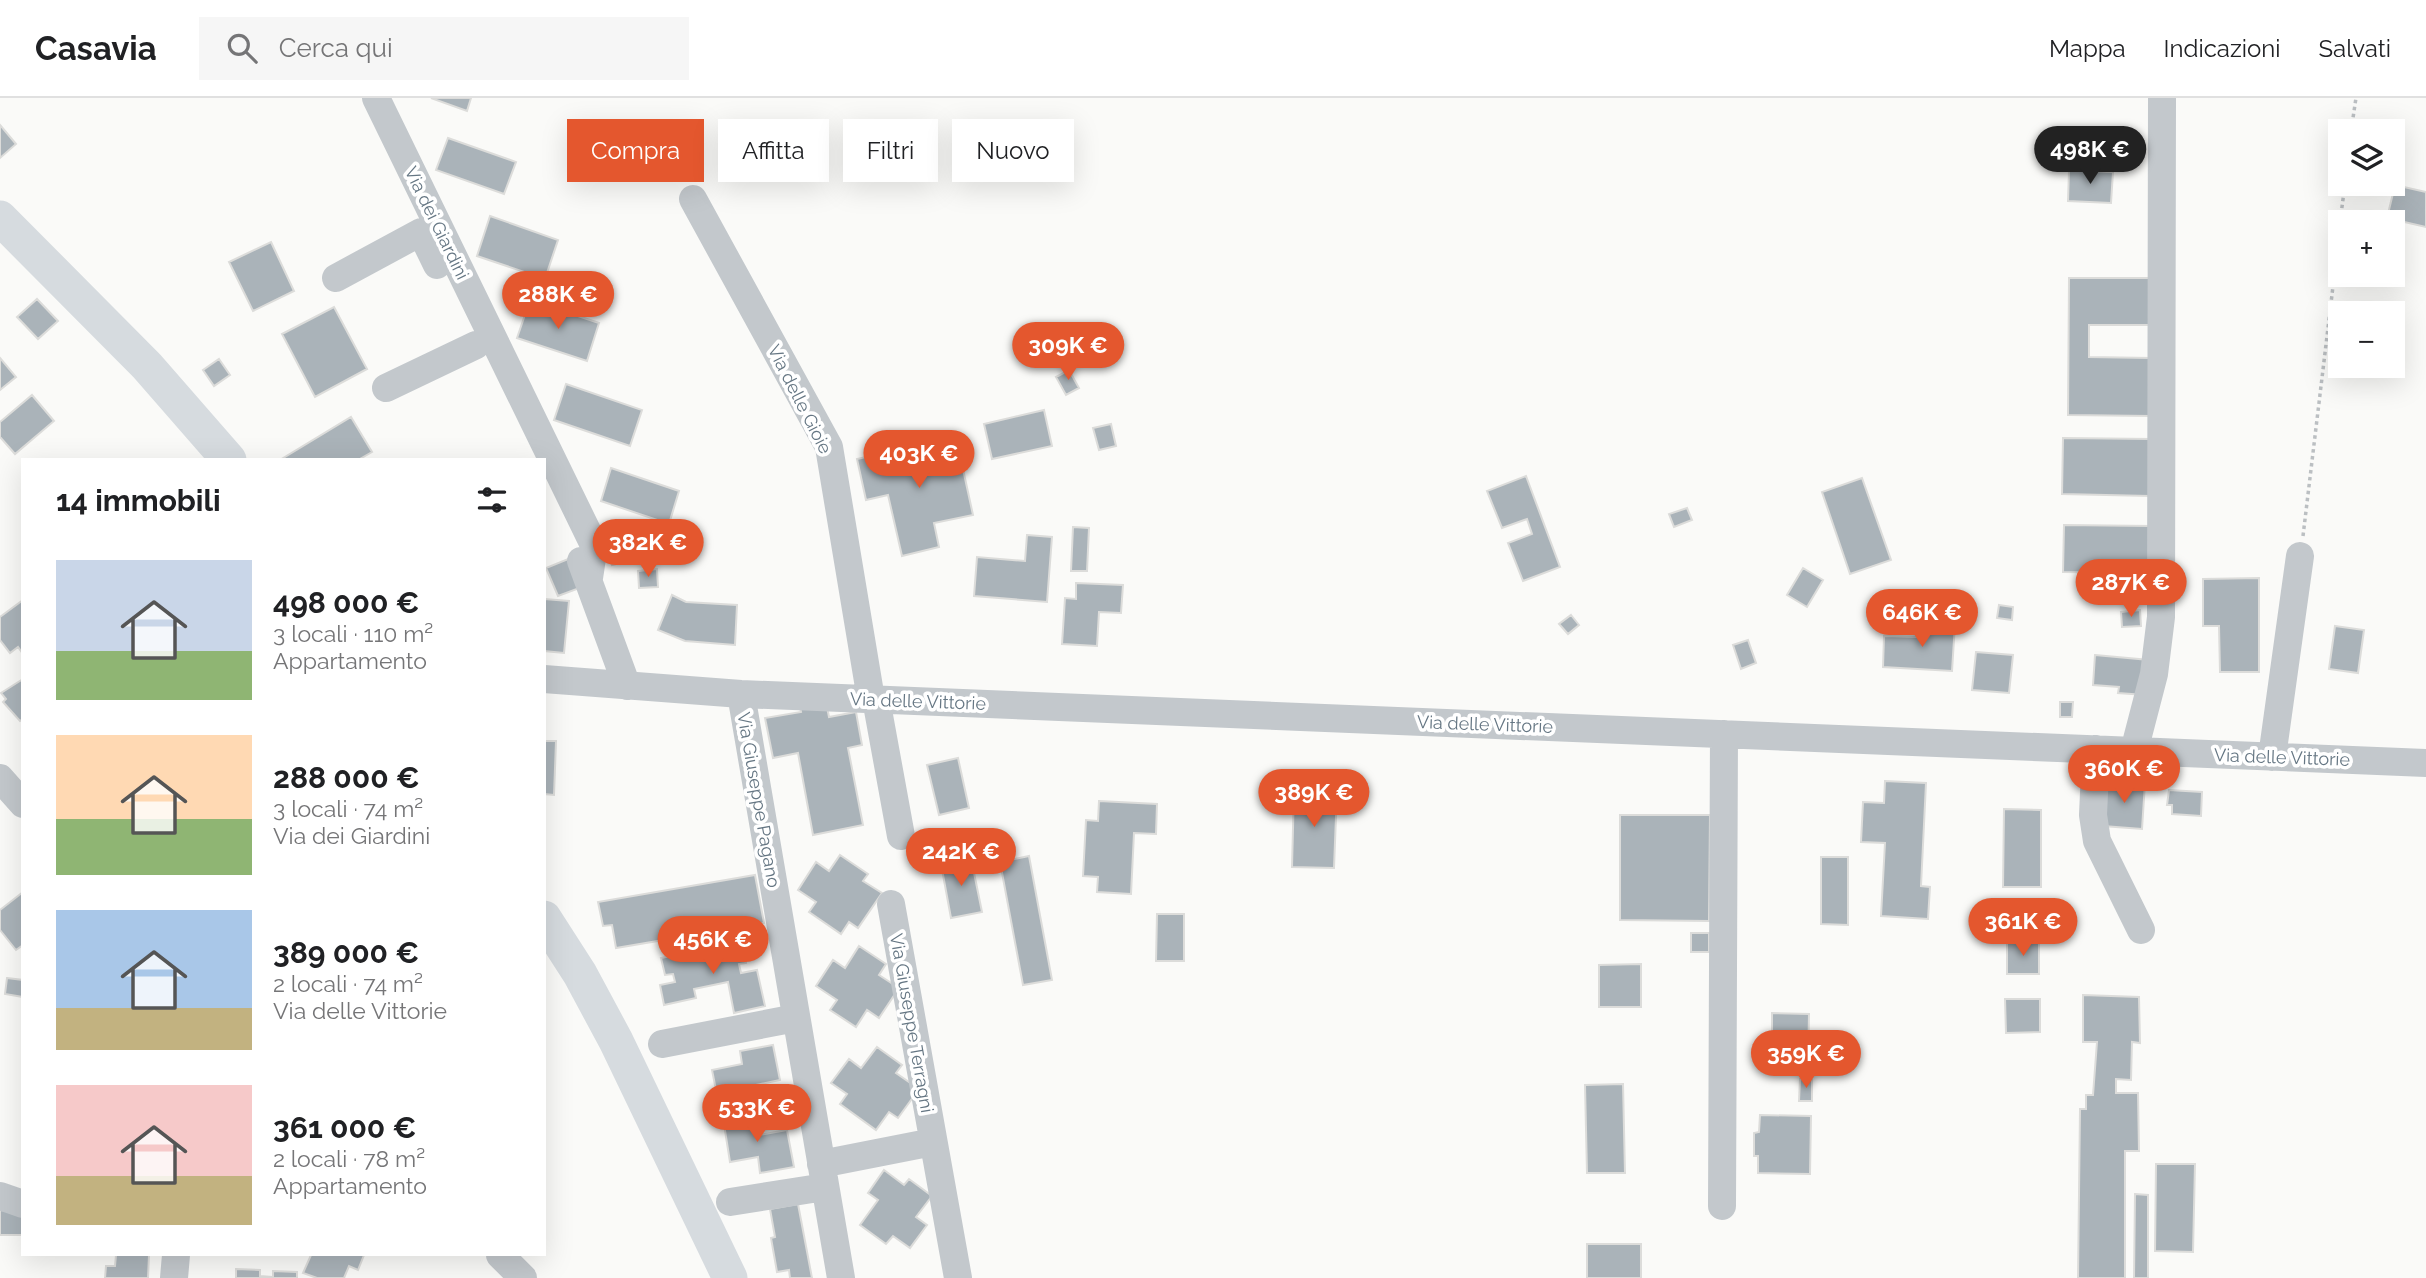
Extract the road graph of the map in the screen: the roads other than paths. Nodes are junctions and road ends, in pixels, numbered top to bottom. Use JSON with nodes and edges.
{"nodes":[{"id":1,"x":376,"y":98,"type":"edge"},
{"id":2,"x":2162,"y":98,"type":"edge"},
{"id":3,"x":693,"y":199,"type":"dead end"},
{"id":4,"x":0,"y":218,"type":"edge"},
{"id":5,"x":336,"y":278,"type":"dead end"},
{"id":6,"x":476,"y":345,"type":"junction"},
{"id":7,"x":386,"y":388,"type":"dead end"},
{"id":8,"x":227,"y":458,"type":"edge"},
{"id":9,"x":531,"y":458,"type":"edge"},
{"id":10,"x":546,"y":490,"type":"edge"},
{"id":11,"x":2300,"y":555,"type":"road end"},
{"id":12,"x":589,"y":578,"type":"junction"},
{"id":13,"x":546,"y":679,"type":"edge"},
{"id":14,"x":628,"y":686,"type":"junction"},
{"id":15,"x":741,"y":694,"type":"junction"},
{"id":16,"x":874,"y":699,"type":"junction"},
{"id":17,"x":1724,"y":734,"type":"junction"},
{"id":18,"x":2096,"y":749,"type":"junction"},
{"id":19,"x":2134,"y":751,"type":"junction"},
{"id":20,"x":2272,"y":757,"type":"junction"},
{"id":21,"x":2426,"y":763,"type":"edge"},
{"id":22,"x":0,"y":778,"type":"edge"},
{"id":23,"x":21,"y":802,"type":"edge"},
{"id":24,"x":901,"y":836,"type":"dead end"},
{"id":25,"x":891,"y":904,"type":"dead end"},
{"id":26,"x":546,"y":921,"type":"edge"},
{"id":27,"x":2141,"y":930,"type":"dead end"},
{"id":28,"x":796,"y":1018,"type":"junction"},
{"id":29,"x":662,"y":1044,"type":"dead end"},
{"id":30,"x":933,"y":1142,"type":"junction"},
{"id":31,"x":823,"y":1175,"type":"junction"},
{"id":32,"x":0,"y":1196,"type":"edge"},
{"id":33,"x":730,"y":1202,"type":"dead end"},
{"id":34,"x":21,"y":1203,"type":"edge"},
{"id":35,"x":1722,"y":1206,"type":"dead end"},
{"id":36,"x":176,"y":1256,"type":"edge"},
{"id":37,"x":501,"y":1256,"type":"edge"},
{"id":38,"x":174,"y":1278,"type":"edge"},
{"id":39,"x":523,"y":1278,"type":"edge"},
{"id":40,"x":730,"y":1278,"type":"edge"},
{"id":41,"x":841,"y":1278,"type":"edge"},
{"id":42,"x":958,"y":1278,"type":"edge"}],
"edges":[{"from":1,"to":12,"type":"street","name":"Via dei Giardini"},
{"from":2,"to":19,"type":"street"},
{"from":3,"to":16,"type":"street","name":"Via delle Gioie"},
{"from":4,"to":8,"type":"main road"},
{"from":5,"to":6,"type":"street","name":"Via dei Giardini"},
{"from":6,"to":7,"type":"street"},
{"from":6,"to":9,"type":"street","name":"Via dei Giardini"},
{"from":10,"to":12,"type":"street","name":"Via dei Giardini"},
{"from":11,"to":20,"type":"street"},
{"from":12,"to":14,"type":"street","name":"Via dei Giardini"},
{"from":13,"to":14,"type":"street","name":"Via delle Vittorie"},
{"from":14,"to":15,"type":"street","name":"Via delle Vittorie"},
{"from":15,"to":16,"type":"street","name":"Via delle Vittorie"},
{"from":15,"to":28,"type":"street","name":"Via Giuseppe Pagano"},
{"from":16,"to":17,"type":"street","name":"Via delle Vittorie"},
{"from":16,"to":24,"type":"street","name":"Via delle Gioie"},
{"from":17,"to":18,"type":"street","name":"Via delle Vittorie"},
{"from":17,"to":35,"type":"street"},
{"from":18,"to":19,"type":"street","name":"Via delle Vittorie"},
{"from":18,"to":27,"type":"street"},
{"from":19,"to":20,"type":"street","name":"Via delle Vittorie"},
{"from":20,"to":21,"type":"street","name":"Via delle Vittorie"},
{"from":22,"to":23,"type":"street"},
{"from":25,"to":30,"type":"street","name":"Via Giuseppe Terragni"},
{"from":26,"to":40,"type":"main road"},
{"from":28,"to":29,"type":"street"},
{"from":28,"to":31,"type":"street","name":"Via Giuseppe Pagano"},
{"from":30,"to":31,"type":"street"},
{"from":30,"to":42,"type":"street","name":"Via Giuseppe Terragni"},
{"from":31,"to":33,"type":"street"},
{"from":31,"to":41,"type":"street","name":"Via Giuseppe Pagano"},
{"from":32,"to":34,"type":"street"},
{"from":36,"to":38,"type":"street"},
{"from":37,"to":39,"type":"street"}]}
